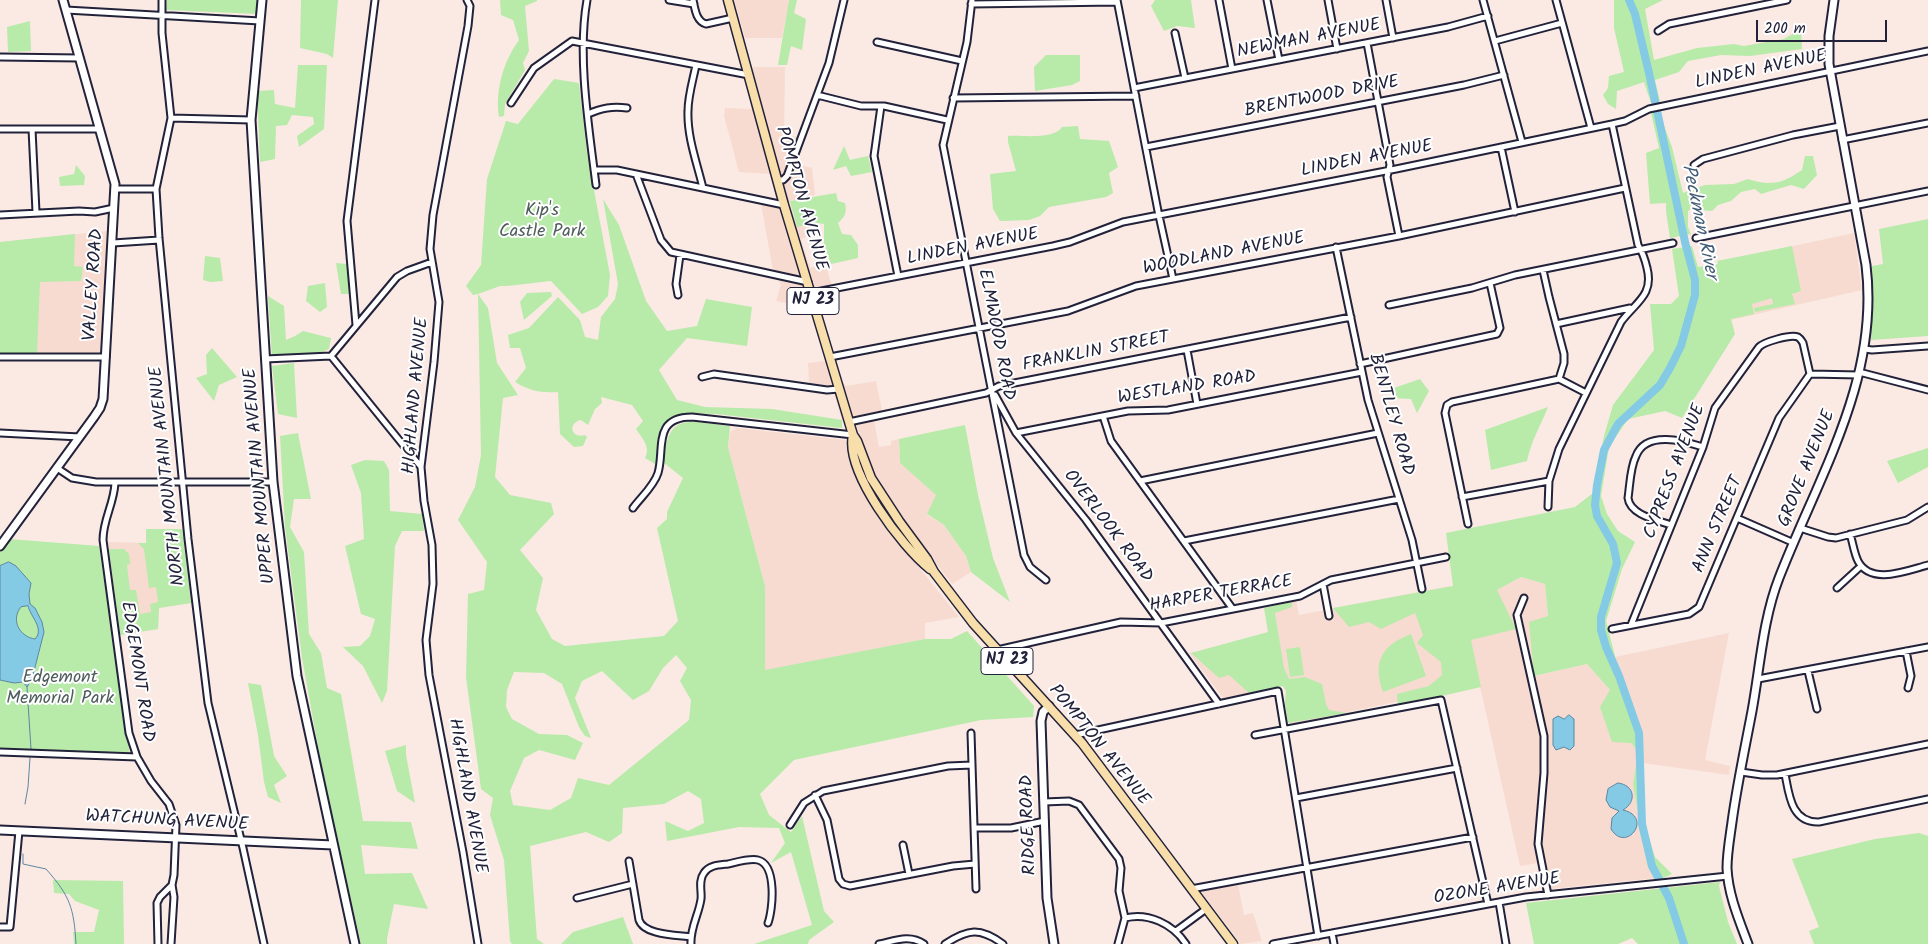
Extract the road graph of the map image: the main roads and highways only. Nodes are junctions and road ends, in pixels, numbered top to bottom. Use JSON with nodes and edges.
{"nodes":[{"id":1,"x":728,"y":0,"type":"edge"},
{"id":2,"x":1232,"y":944,"type":"edge"}],
"edges":[{"from":1,"to":2,"type":"main road","name":"POMPTON AVENUE","number":"NJ 23"}]}
